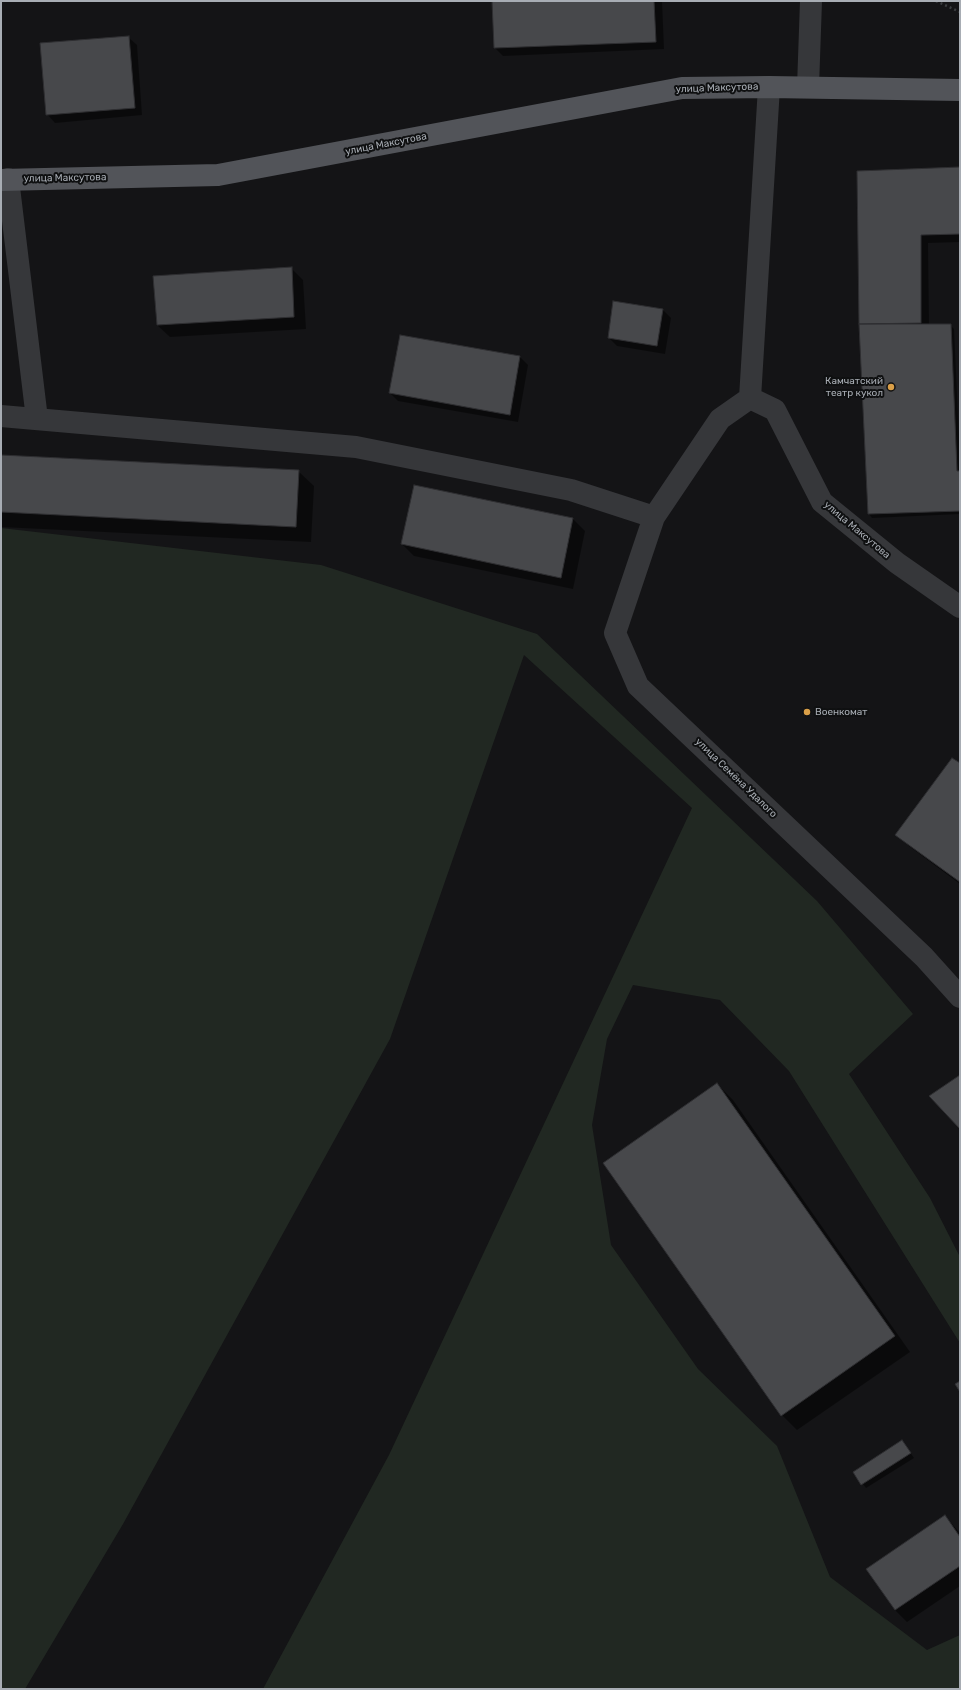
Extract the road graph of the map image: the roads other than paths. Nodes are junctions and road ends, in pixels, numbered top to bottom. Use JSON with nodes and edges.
{"nodes":[{"id":1,"x":811,"y":1,"type":"edge"},
{"id":2,"x":770,"y":87,"type":"junction"},
{"id":3,"x":808,"y":87,"type":"junction"},
{"id":4,"x":960,"y":90,"type":"edge"},
{"id":5,"x":4,"y":180,"type":"edge"},
{"id":6,"x":750,"y":398,"type":"junction"},
{"id":7,"x":1,"y":416,"type":"edge"},
{"id":8,"x":37,"y":419,"type":"junction"},
{"id":9,"x":654,"y":517,"type":"junction"},
{"id":10,"x":960,"y":607,"type":"edge"},
{"id":11,"x":960,"y":997,"type":"edge"}],
"edges":[{"from":1,"to":3,"type":"street"},
{"from":2,"to":3,"type":"main road","name":"улица Максутова"},
{"from":2,"to":5,"type":"main road","name":"улица Максутова"},
{"from":2,"to":6,"type":"street","name":"улица Максутова"},
{"from":3,"to":4,"type":"main road","name":"улица Максутова"},
{"from":5,"to":8,"type":"street"},
{"from":6,"to":9,"type":"street"},
{"from":6,"to":10,"type":"street","name":"улица Максутова"},
{"from":7,"to":8,"type":"street"},
{"from":8,"to":9,"type":"street"},
{"from":9,"to":11,"type":"street","name":"улица Семёна Удалого"}]}
